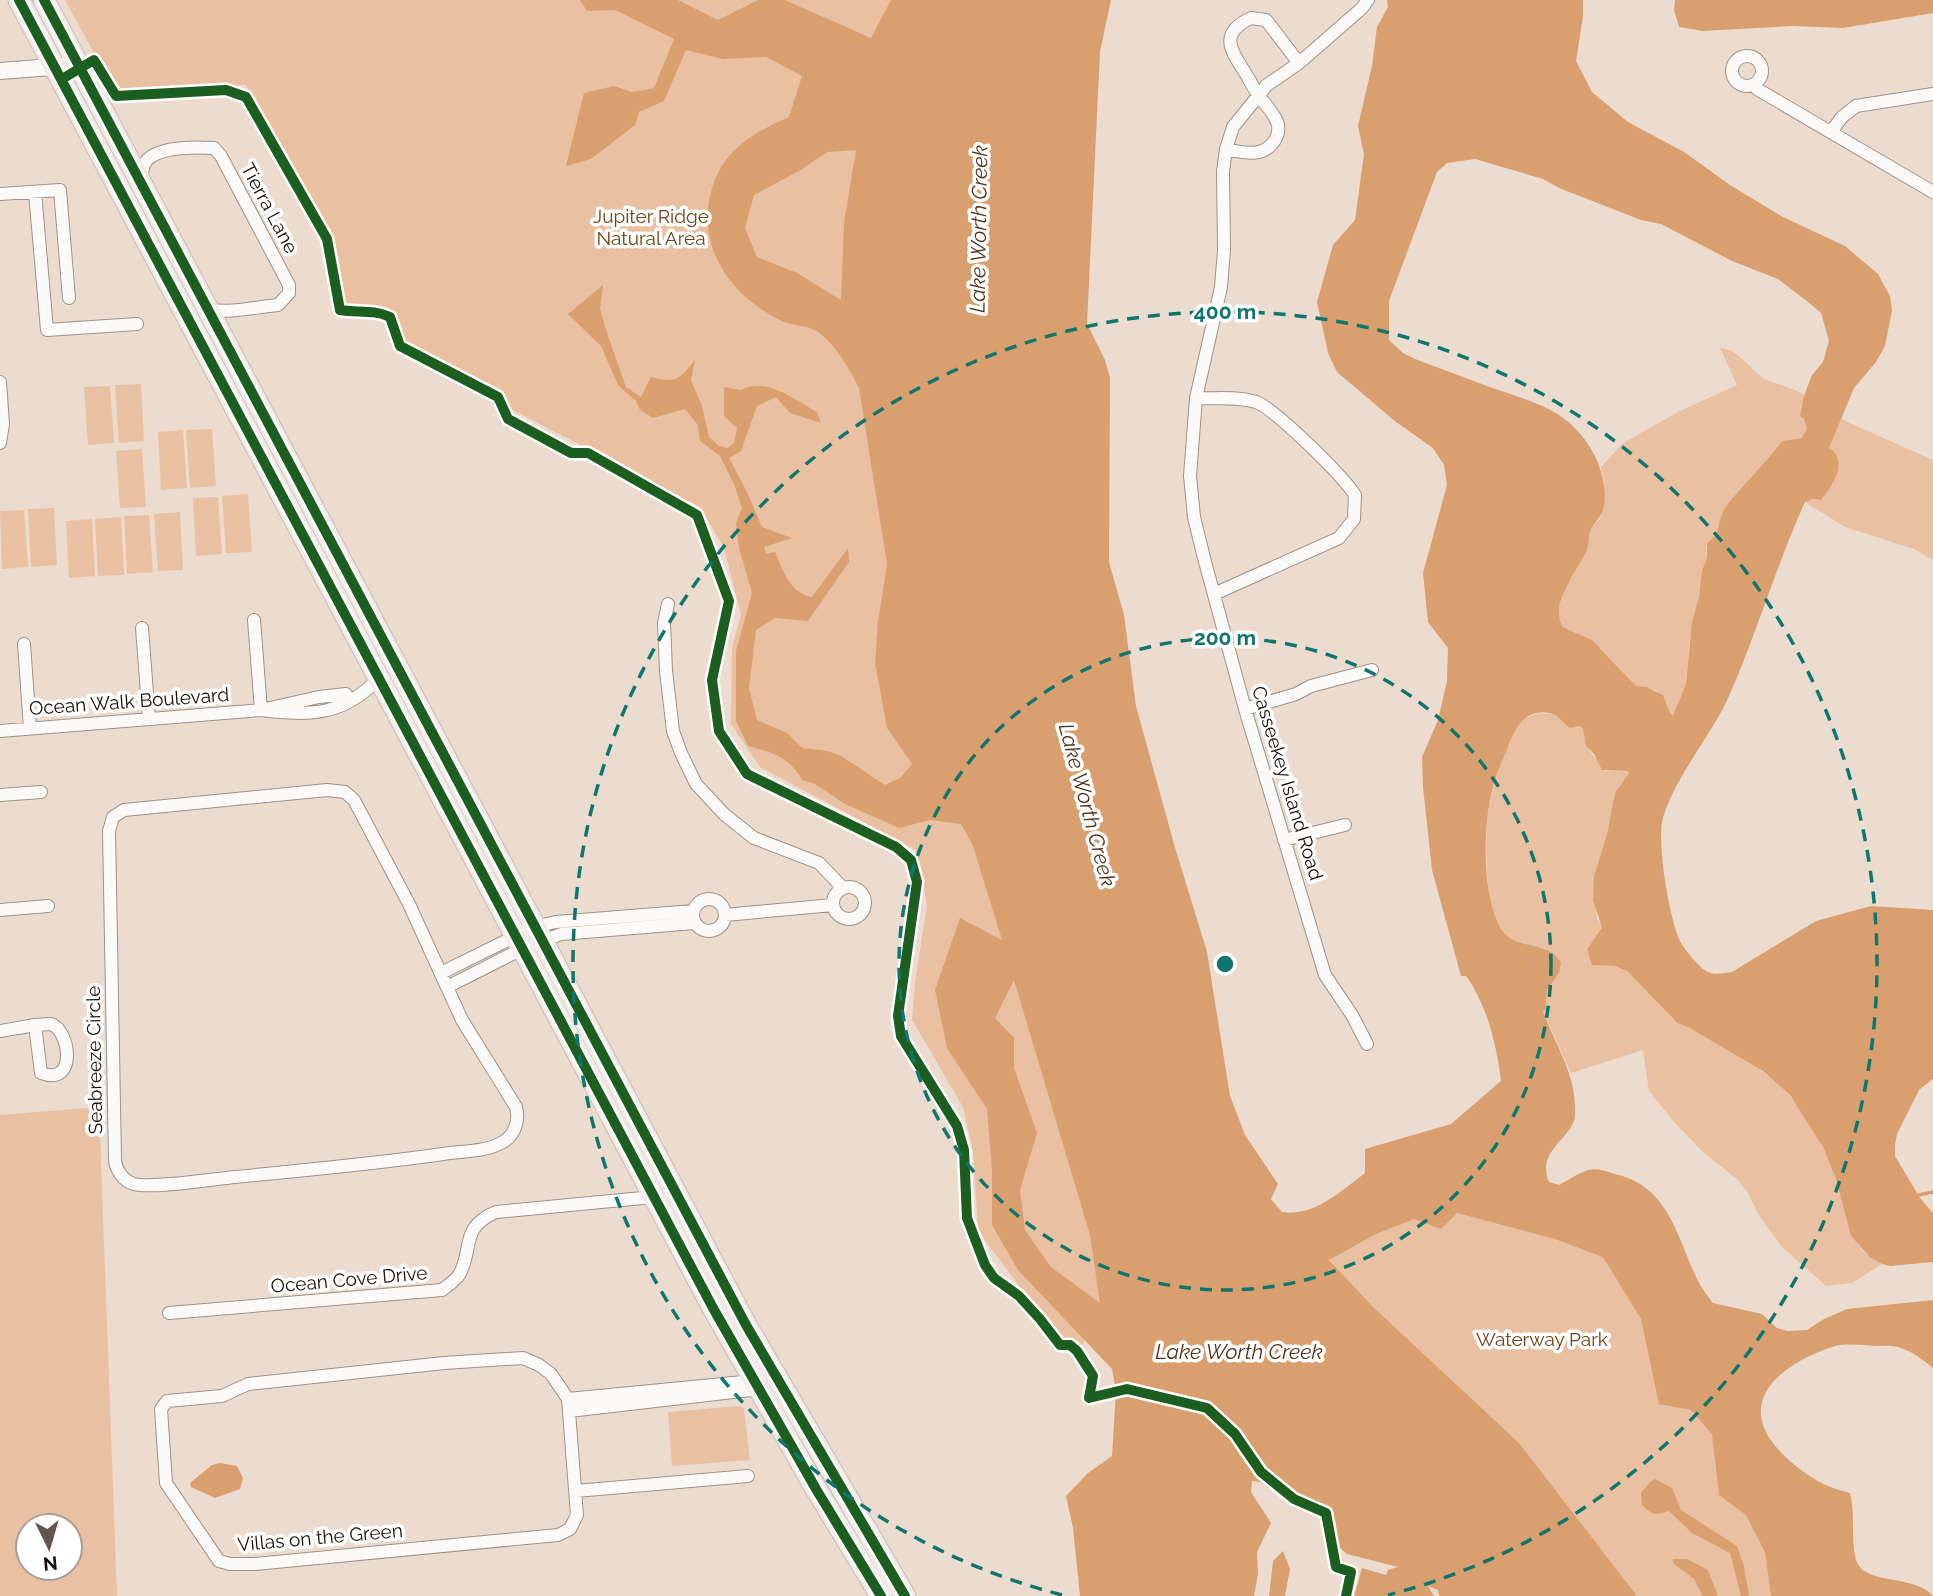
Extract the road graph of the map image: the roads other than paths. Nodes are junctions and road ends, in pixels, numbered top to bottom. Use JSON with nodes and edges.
{"nodes":[{"id":1,"x":19,"y":0,"type":"edge"},
{"id":2,"x":44,"y":0,"type":"edge"},
{"id":3,"x":1364,"y":4,"type":"edge"},
{"id":4,"x":1298,"y":63,"type":"junction"},
{"id":5,"x":78,"y":65,"type":"junction"},
{"id":6,"x":55,"y":67,"type":"junction"},
{"id":7,"x":0,"y":71,"type":"edge"},
{"id":8,"x":1754,"y":85,"type":"dead end"},
{"id":9,"x":1933,"y":94,"type":"edge"},
{"id":10,"x":1259,"y":96,"type":"junction"},
{"id":11,"x":1831,"y":132,"type":"junction"},
{"id":12,"x":1226,"y":149,"type":"junction"},
{"id":13,"x":140,"y":182,"type":"junction"},
{"id":14,"x":35,"y":192,"type":"junction"},
{"id":15,"x":1933,"y":192,"type":"edge"},
{"id":16,"x":0,"y":194,"type":"edge"},
{"id":17,"x":69,"y":298,"type":"dead end"},
{"id":18,"x":208,"y":309,"type":"junction"},
{"id":19,"x":137,"y":324,"type":"dead end"},
{"id":20,"x":0,"y":382,"type":"edge"},
{"id":21,"x":1196,"y":398,"type":"junction"},
{"id":22,"x":0,"y":443,"type":"edge"},
{"id":23,"x":1214,"y":594,"type":"junction"},
{"id":24,"x":668,"y":604,"type":"dead end"},
{"id":25,"x":254,"y":620,"type":"dead end"},
{"id":26,"x":142,"y":628,"type":"dead end"},
{"id":27,"x":24,"y":644,"type":"dead end"},
{"id":28,"x":1371,"y":670,"type":"dead end"},
{"id":29,"x":389,"y":675,"type":"junction"},
{"id":30,"x":345,"y":694,"type":"junction"},
{"id":31,"x":1245,"y":709,"type":"junction"},
{"id":32,"x":261,"y":710,"type":"junction"},
{"id":33,"x":317,"y":711,"type":"junction"},
{"id":34,"x":149,"y":719,"type":"junction"},
{"id":35,"x":30,"y":728,"type":"junction"},
{"id":36,"x":0,"y":731,"type":"edge"},
{"id":37,"x":41,"y":792,"type":"dead end"},
{"id":38,"x":0,"y":795,"type":"edge"},
{"id":39,"x":1345,"y":825,"type":"dead end"},
{"id":40,"x":1284,"y":840,"type":"junction"},
{"id":41,"x":843,"y":888,"type":"junction"},
{"id":42,"x":833,"y":905,"type":"junction"},
{"id":43,"x":48,"y":906,"type":"dead end"},
{"id":44,"x":0,"y":910,"type":"edge"},
{"id":45,"x":725,"y":915,"type":"junction"},
{"id":46,"x":693,"y":917,"type":"junction"},
{"id":47,"x":528,"y":939,"type":"junction"},
{"id":48,"x":468,"y":960,"type":"junction"},
{"id":49,"x":475,"y":972,"type":"junction"},
{"id":50,"x":441,"y":973,"type":"junction"},
{"id":51,"x":447,"y":987,"type":"junction"},
{"id":52,"x":35,"y":1025,"type":"dead end"},
{"id":53,"x":0,"y":1031,"type":"edge"},
{"id":54,"x":1367,"y":1044,"type":"dead end"},
{"id":55,"x":575,"y":1048,"type":"junction"},
{"id":56,"x":677,"y":1196,"type":"junction"},
{"id":57,"x":653,"y":1197,"type":"junction"},
{"id":58,"x":713,"y":1308,"type":"junction"},
{"id":59,"x":169,"y":1313,"type":"dead end"},
{"id":60,"x":756,"y":1385,"type":"junction"},
{"id":61,"x":569,"y":1405,"type":"junction"},
{"id":62,"x":818,"y":1450,"type":"junction"},
{"id":63,"x":748,"y":1476,"type":"dead end"},
{"id":64,"x":576,"y":1491,"type":"junction"},
{"id":65,"x":881,"y":1596,"type":"edge"},
{"id":66,"x":905,"y":1596,"type":"edge"}],
"edges":[{"from":1,"to":6,"type":"main road"},
{"from":2,"to":5,"type":"main road"},
{"from":3,"to":4,"type":"street","name":"Casseekey Island Road"},
{"from":4,"to":10,"type":"street","name":"Casseekey Island Road"},
{"from":4,"to":10,"type":"street"},
{"from":5,"to":6,"type":"street"},
{"from":5,"to":13,"type":"main road"},
{"from":6,"to":7,"type":"street"},
{"from":6,"to":29,"type":"main road"},
{"from":8,"to":11,"type":"street"},
{"from":9,"to":11,"type":"street"},
{"from":10,"to":12,"type":"street","name":"Casseekey Island Road"},
{"from":10,"to":12,"type":"street"},
{"from":11,"to":15,"type":"street"},
{"from":12,"to":21,"type":"street","name":"Casseekey Island Road"},
{"from":13,"to":18,"type":"main road"},
{"from":13,"to":18,"type":"street","name":"Tierra Lane"},
{"from":14,"to":16,"type":"street"},
{"from":14,"to":17,"type":"street"},
{"from":14,"to":19,"type":"street"},
{"from":18,"to":29,"type":"main road"},
{"from":20,"to":22,"type":"street"},
{"from":21,"to":23,"type":"street","name":"Casseekey Island Road"},
{"from":21,"to":23,"type":"street"},
{"from":23,"to":31,"type":"street","name":"Casseekey Island Road"},
{"from":24,"to":41,"type":"street"},
{"from":25,"to":32,"type":"street"},
{"from":26,"to":34,"type":"street"},
{"from":27,"to":35,"type":"street"},
{"from":28,"to":31,"type":"street"},
{"from":29,"to":30,"type":"street","name":"Ocean Walk Boulevard"},
{"from":29,"to":33,"type":"street","name":"Ocean Walk Boulevard"},
{"from":29,"to":47,"type":"main road"},
{"from":30,"to":32,"type":"street","name":"Ocean Walk Boulevard"},
{"from":30,"to":33,"type":"street","name":"Ocean Walk Boulevard"},
{"from":31,"to":40,"type":"street","name":"Casseekey Island Road"},
{"from":32,"to":33,"type":"street","name":"Ocean Walk Boulevard"},
{"from":32,"to":34,"type":"street","name":"Ocean Walk Boulevard"},
{"from":34,"to":35,"type":"street","name":"Ocean Walk Boulevard"},
{"from":35,"to":36,"type":"street","name":"Ocean Walk Boulevard"},
{"from":37,"to":38,"type":"street"},
{"from":39,"to":40,"type":"street"},
{"from":40,"to":54,"type":"street","name":"Casseekey Island Road"},
{"from":41,"to":42,"type":"street"},
{"from":41,"to":42,"type":"street"},
{"from":42,"to":45,"type":"street"},
{"from":43,"to":44,"type":"street"},
{"from":45,"to":46,"type":"street"},
{"from":45,"to":46,"type":"street"},
{"from":46,"to":47,"type":"street"},
{"from":47,"to":48,"type":"street"},
{"from":47,"to":49,"type":"street"},
{"from":47,"to":55,"type":"main road"},
{"from":47,"to":56,"type":"main road"},
{"from":48,"to":49,"type":"street"},
{"from":48,"to":50,"type":"street"},
{"from":49,"to":51,"type":"street"},
{"from":50,"to":51,"type":"street","name":"Seabreeze Circle"},
{"from":50,"to":51,"type":"street","name":"Seabreeze Circle"},
{"from":52,"to":53,"type":"street"},
{"from":55,"to":56,"type":"main road"},
{"from":55,"to":57,"type":"main road"},
{"from":56,"to":62,"type":"main road"},
{"from":57,"to":58,"type":"main road"},
{"from":57,"to":59,"type":"street","name":"Ocean Cove Drive"},
{"from":58,"to":60,"type":"main road"},
{"from":58,"to":62,"type":"main road"},
{"from":60,"to":61,"type":"street"},
{"from":60,"to":65,"type":"main road"},
{"from":61,"to":64,"type":"street","name":"Villas on the Green"},
{"from":61,"to":64,"type":"street","name":"Villas on the Green"},
{"from":62,"to":66,"type":"main road"},
{"from":63,"to":64,"type":"street"}]}
